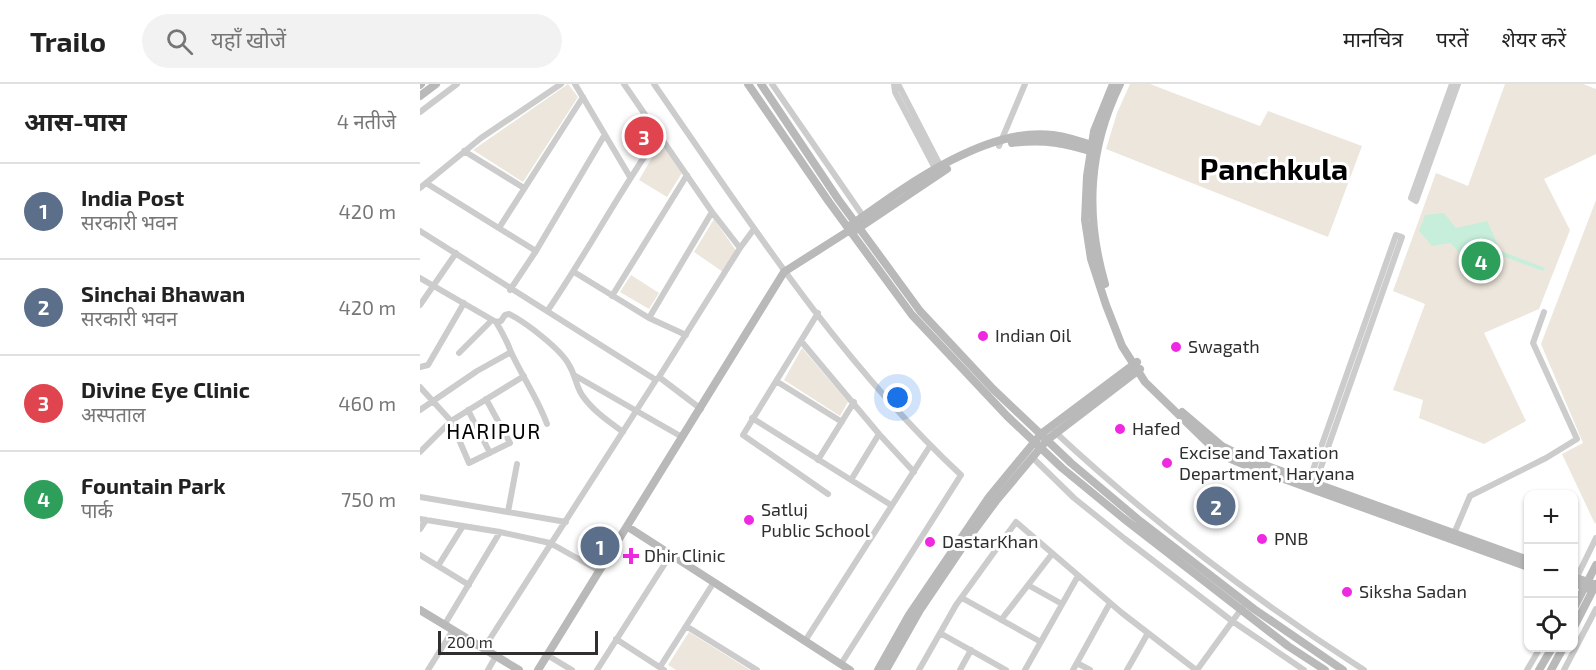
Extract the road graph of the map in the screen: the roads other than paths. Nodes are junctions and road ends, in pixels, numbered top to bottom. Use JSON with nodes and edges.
{"nodes":[{"id":1,"x":436,"y":84,"type":"edge"},
{"id":2,"x":457,"y":84,"type":"edge"},
{"id":3,"x":561,"y":84,"type":"edge"},
{"id":4,"x":575,"y":84,"type":"edge"},
{"id":5,"x":624,"y":84,"type":"edge"},
{"id":6,"x":654,"y":84,"type":"edge"},
{"id":7,"x":748,"y":84,"type":"edge"},
{"id":8,"x":761,"y":84,"type":"edge"},
{"id":9,"x":772,"y":84,"type":"edge"},
{"id":10,"x":894,"y":84,"type":"edge"},
{"id":11,"x":898,"y":84,"type":"edge"},
{"id":12,"x":1025,"y":84,"type":"edge"},
{"id":13,"x":1113,"y":84,"type":"edge"},
{"id":14,"x":1120,"y":84,"type":"edge"},
{"id":15,"x":1452,"y":84,"type":"edge"},
{"id":16,"x":1458,"y":84,"type":"edge"},
{"id":17,"x":420,"y":96,"type":"edge"},
{"id":18,"x":583,"y":97,"type":"junction"},
{"id":19,"x":420,"y":112,"type":"edge"},
{"id":20,"x":659,"y":135,"type":"junction"},
{"id":21,"x":604,"y":136,"type":"junction"},
{"id":22,"x":1002,"y":142,"type":"junction"},
{"id":23,"x":1094,"y":149,"type":"junction"},
{"id":24,"x":464,"y":151,"type":"junction"},
{"id":25,"x":940,"y":170,"type":"junction"},
{"id":26,"x":687,"y":175,"type":"junction"},
{"id":27,"x":630,"y":177,"type":"junction"},
{"id":28,"x":1422,"y":177,"type":"junction"},
{"id":29,"x":423,"y":185,"type":"edge"},
{"id":30,"x":524,"y":188,"type":"junction"},
{"id":31,"x":1416,"y":192,"type":"dead end"},
{"id":32,"x":712,"y":212,"type":"junction"},
{"id":33,"x":863,"y":216,"type":"junction"},
{"id":34,"x":499,"y":228,"type":"junction"},
{"id":35,"x":853,"y":228,"type":"junction"},
{"id":36,"x":754,"y":229,"type":"junction"},
{"id":37,"x":420,"y":231,"type":"edge"},
{"id":38,"x":740,"y":248,"type":"junction"},
{"id":39,"x":536,"y":251,"type":"junction"},
{"id":40,"x":456,"y":253,"type":"junction"},
{"id":41,"x":574,"y":272,"type":"junction"},
{"id":42,"x":784,"y":272,"type":"junction"},
{"id":43,"x":420,"y":278,"type":"edge"},
{"id":44,"x":432,"y":286,"type":"junction"},
{"id":45,"x":510,"y":290,"type":"junction"},
{"id":46,"x":612,"y":296,"type":"junction"},
{"id":47,"x":464,"y":303,"type":"junction"},
{"id":48,"x":420,"y":305,"type":"edge"},
{"id":49,"x":548,"y":310,"type":"junction"},
{"id":50,"x":1544,"y":312,"type":"dead end"},
{"id":51,"x":818,"y":313,"type":"junction"},
{"id":52,"x":649,"y":318,"type":"junction"},
{"id":53,"x":494,"y":321,"type":"junction"},
{"id":54,"x":686,"y":335,"type":"junction"},
{"id":55,"x":801,"y":341,"type":"junction"},
{"id":56,"x":511,"y":351,"type":"junction"},
{"id":57,"x":459,"y":353,"type":"dead end"},
{"id":58,"x":1138,"y":366,"type":"junction"},
{"id":59,"x":420,"y":367,"type":"edge"},
{"id":60,"x":573,"y":374,"type":"junction"},
{"id":61,"x":524,"y":376,"type":"junction"},
{"id":62,"x":657,"y":379,"type":"junction"},
{"id":63,"x":776,"y":381,"type":"junction"},
{"id":64,"x":420,"y":387,"type":"edge"},
{"id":65,"x":486,"y":399,"type":"junction"},
{"id":66,"x":433,"y":400,"type":"junction"},
{"id":67,"x":854,"y":402,"type":"junction"},
{"id":68,"x":701,"y":409,"type":"junction"},
{"id":69,"x":420,"y":410,"type":"edge"},
{"id":70,"x":468,"y":410,"type":"junction"},
{"id":71,"x":636,"y":411,"type":"junction"},
{"id":72,"x":752,"y":418,"type":"junction"},
{"id":73,"x":452,"y":421,"type":"junction"},
{"id":74,"x":842,"y":422,"type":"junction"},
{"id":75,"x":547,"y":424,"type":"dead end"},
{"id":76,"x":1054,"y":430,"type":"junction"},
{"id":77,"x":623,"y":432,"type":"junction"},
{"id":78,"x":879,"y":434,"type":"junction"},
{"id":79,"x":682,"y":437,"type":"junction"},
{"id":80,"x":1044,"y":437,"type":"junction"},
{"id":81,"x":1037,"y":445,"type":"junction"},
{"id":82,"x":930,"y":446,"type":"junction"},
{"id":83,"x":420,"y":452,"type":"edge"},
{"id":84,"x":490,"y":453,"type":"junction"},
{"id":85,"x":1032,"y":457,"type":"junction"},
{"id":86,"x":818,"y":460,"type":"junction"},
{"id":87,"x":517,"y":464,"type":"dead end"},
{"id":88,"x":914,"y":471,"type":"junction"},
{"id":89,"x":851,"y":480,"type":"junction"},
{"id":90,"x":1311,"y":485,"type":"junction"},
{"id":91,"x":828,"y":494,"type":"dead end"},
{"id":92,"x":420,"y":497,"type":"edge"},
{"id":93,"x":891,"y":506,"type":"junction"},
{"id":94,"x":508,"y":512,"type":"junction"},
{"id":95,"x":423,"y":519,"type":"edge"},
{"id":96,"x":566,"y":522,"type":"junction"},
{"id":97,"x":463,"y":526,"type":"junction"},
{"id":98,"x":628,"y":527,"type":"junction"},
{"id":99,"x":420,"y":529,"type":"edge"},
{"id":100,"x":500,"y":532,"type":"junction"},
{"id":101,"x":1453,"y":537,"type":"junction"},
{"id":102,"x":1596,"y":538,"type":"edge"},
{"id":103,"x":550,"y":543,"type":"junction"},
{"id":104,"x":670,"y":554,"type":"junction"},
{"id":105,"x":1052,"y":554,"type":"junction"},
{"id":106,"x":420,"y":555,"type":"edge"},
{"id":107,"x":1524,"y":559,"type":"edge"},
{"id":108,"x":1524,"y":565,"type":"edge"},
{"id":109,"x":438,"y":566,"type":"junction"},
{"id":110,"x":1596,"y":566,"type":"edge"},
{"id":111,"x":600,"y":571,"type":"junction"},
{"id":112,"x":1578,"y":573,"type":"edge"},
{"id":113,"x":1078,"y":576,"type":"junction"},
{"id":114,"x":714,"y":582,"type":"junction"},
{"id":115,"x":469,"y":585,"type":"junction"},
{"id":116,"x":1028,"y":585,"type":"junction"},
{"id":117,"x":1591,"y":585,"type":"edge"},
{"id":118,"x":962,"y":598,"type":"junction"},
{"id":119,"x":1110,"y":603,"type":"junction"},
{"id":120,"x":1578,"y":603,"type":"edge"},
{"id":121,"x":1062,"y":604,"type":"junction"},
{"id":122,"x":1243,"y":606,"type":"junction"},
{"id":123,"x":1596,"y":609,"type":"edge"},
{"id":124,"x":420,"y":610,"type":"edge"},
{"id":125,"x":1578,"y":617,"type":"edge"},
{"id":126,"x":1001,"y":620,"type":"junction"},
{"id":127,"x":1232,"y":621,"type":"junction"},
{"id":128,"x":445,"y":624,"type":"junction"},
{"id":129,"x":686,"y":626,"type":"junction"},
{"id":130,"x":453,"y":630,"type":"junction"},
{"id":131,"x":940,"y":633,"type":"junction"},
{"id":132,"x":1148,"y":633,"type":"junction"},
{"id":133,"x":616,"y":639,"type":"junction"},
{"id":134,"x":805,"y":641,"type":"junction"},
{"id":135,"x":1041,"y":642,"type":"junction"},
{"id":136,"x":484,"y":648,"type":"junction"},
{"id":137,"x":971,"y":650,"type":"junction"},
{"id":138,"x":1542,"y":652,"type":"edge"},
{"id":139,"x":1544,"y":652,"type":"edge"},
{"id":140,"x":1561,"y":652,"type":"edge"},
{"id":141,"x":547,"y":655,"type":"junction"},
{"id":142,"x":496,"y":656,"type":"junction"},
{"id":143,"x":1077,"y":663,"type":"junction"},
{"id":144,"x":841,"y":664,"type":"junction"},
{"id":145,"x":662,"y":669,"type":"edge"},
{"id":146,"x":1004,"y":669,"type":"edge"},
{"id":147,"x":428,"y":670,"type":"edge"},
{"id":148,"x":488,"y":670,"type":"edge"},
{"id":149,"x":519,"y":670,"type":"edge"},
{"id":150,"x":538,"y":670,"type":"edge"},
{"id":151,"x":572,"y":670,"type":"edge"},
{"id":152,"x":597,"y":670,"type":"edge"},
{"id":153,"x":757,"y":670,"type":"edge"},
{"id":154,"x":850,"y":670,"type":"edge"},
{"id":155,"x":878,"y":670,"type":"edge"},
{"id":156,"x":886,"y":670,"type":"edge"},
{"id":157,"x":920,"y":670,"type":"edge"},
{"id":158,"x":960,"y":670,"type":"edge"},
{"id":159,"x":1025,"y":670,"type":"edge"},
{"id":160,"x":1073,"y":670,"type":"edge"},
{"id":161,"x":1090,"y":670,"type":"edge"},
{"id":162,"x":1127,"y":670,"type":"edge"},
{"id":163,"x":1196,"y":670,"type":"edge"},
{"id":164,"x":1304,"y":670,"type":"edge"},
{"id":165,"x":1325,"y":670,"type":"edge"},
{"id":166,"x":1343,"y":670,"type":"edge"},
{"id":167,"x":1364,"y":670,"type":"edge"},
{"id":168,"x":1527,"y":670,"type":"edge"},
{"id":169,"x":1539,"y":670,"type":"edge"},
{"id":170,"x":1551,"y":670,"type":"edge"},
{"id":171,"x":1564,"y":670,"type":"edge"}],
"edges":[{"from":1,"to":17,"type":"street"},
{"from":2,"to":19,"type":"street"},
{"from":3,"to":24,"type":"street"},
{"from":4,"to":18,"type":"street"},
{"from":5,"to":20,"type":"street"},
{"from":6,"to":36,"type":"street"},
{"from":7,"to":35,"type":"street"},
{"from":8,"to":35,"type":"street"},
{"from":9,"to":33,"type":"street"},
{"from":10,"to":25,"type":"street"},
{"from":11,"to":25,"type":"street"},
{"from":12,"to":22,"type":"street"},
{"from":13,"to":23,"type":"street"},
{"from":14,"to":23,"type":"street"},
{"from":15,"to":28,"type":"street"},
{"from":16,"to":28,"type":"street"},
{"from":18,"to":21,"type":"street"},
{"from":18,"to":30,"type":"street"},
{"from":20,"to":26,"type":"street"},
{"from":20,"to":27,"type":"street"},
{"from":21,"to":27,"type":"street"},
{"from":21,"to":39,"type":"street"},
{"from":22,"to":23,"type":"street"},
{"from":22,"to":25,"type":"street"},
{"from":23,"to":58,"type":"street"},
{"from":24,"to":29,"type":"street"},
{"from":24,"to":30,"type":"street"},
{"from":25,"to":33,"type":"street"},
{"from":25,"to":35,"type":"street"},
{"from":26,"to":32,"type":"street"},
{"from":26,"to":46,"type":"street"},
{"from":27,"to":41,"type":"street"},
{"from":28,"to":31,"type":"street"},
{"from":29,"to":34,"type":"street"},
{"from":30,"to":34,"type":"street"},
{"from":32,"to":38,"type":"street"},
{"from":32,"to":52,"type":"street"},
{"from":33,"to":35,"type":"street"},
{"from":34,"to":39,"type":"street"},
{"from":35,"to":42,"type":"street"},
{"from":35,"to":80,"type":"street"},
{"from":35,"to":81,"type":"street"},
{"from":36,"to":38,"type":"street"},
{"from":36,"to":42,"type":"street"},
{"from":37,"to":40,"type":"street"},
{"from":38,"to":54,"type":"street"},
{"from":39,"to":45,"type":"street"},
{"from":40,"to":44,"type":"street"},
{"from":40,"to":45,"type":"street"},
{"from":41,"to":46,"type":"street"},
{"from":41,"to":49,"type":"street"},
{"from":42,"to":51,"type":"street"},
{"from":42,"to":68,"type":"street"},
{"from":43,"to":44,"type":"street"},
{"from":44,"to":47,"type":"street"},
{"from":44,"to":48,"type":"street"},
{"from":45,"to":49,"type":"street"},
{"from":46,"to":52,"type":"street"},
{"from":47,"to":53,"type":"street"},
{"from":47,"to":59,"type":"street"},
{"from":49,"to":62,"type":"street"},
{"from":50,"to":101,"type":"street"},
{"from":51,"to":55,"type":"street"},
{"from":51,"to":82,"type":"street"},
{"from":52,"to":54,"type":"street"},
{"from":53,"to":56,"type":"street"},
{"from":53,"to":57,"type":"street"},
{"from":53,"to":60,"type":"street"},
{"from":54,"to":62,"type":"street"},
{"from":55,"to":63,"type":"street"},
{"from":55,"to":67,"type":"street"},
{"from":56,"to":61,"type":"street"},
{"from":56,"to":66,"type":"street"},
{"from":58,"to":76,"type":"street"},
{"from":58,"to":90,"type":"street"},
{"from":60,"to":71,"type":"street"},
{"from":60,"to":77,"type":"street"},
{"from":61,"to":65,"type":"street"},
{"from":61,"to":75,"type":"street"},
{"from":62,"to":68,"type":"street"},
{"from":62,"to":71,"type":"street"},
{"from":63,"to":72,"type":"street"},
{"from":63,"to":74,"type":"street"},
{"from":64,"to":66,"type":"street"},
{"from":65,"to":70,"type":"street"},
{"from":65,"to":84,"type":"street"},
{"from":66,"to":69,"type":"street"},
{"from":66,"to":73,"type":"street"},
{"from":67,"to":74,"type":"street"},
{"from":67,"to":78,"type":"street"},
{"from":68,"to":79,"type":"street"},
{"from":70,"to":73,"type":"street"},
{"from":70,"to":84,"type":"street"},
{"from":71,"to":77,"type":"street"},
{"from":71,"to":79,"type":"street"},
{"from":72,"to":86,"type":"street"},
{"from":72,"to":91,"type":"street"},
{"from":73,"to":83,"type":"street"},
{"from":73,"to":84,"type":"street"},
{"from":74,"to":86,"type":"street"},
{"from":76,"to":80,"type":"street"},
{"from":76,"to":167,"type":"street"},
{"from":77,"to":96,"type":"street"},
{"from":78,"to":88,"type":"street"},
{"from":78,"to":89,"type":"street"},
{"from":79,"to":98,"type":"street"},
{"from":80,"to":81,"type":"street"},
{"from":80,"to":122,"type":"street"},
{"from":81,"to":85,"type":"street"},
{"from":81,"to":122,"type":"street"},
{"from":81,"to":155,"type":"street"},
{"from":82,"to":88,"type":"street"},
{"from":82,"to":144,"type":"street"},
{"from":85,"to":127,"type":"street"},
{"from":85,"to":156,"type":"street"},
{"from":86,"to":89,"type":"street"},
{"from":87,"to":94,"type":"street"},
{"from":88,"to":93,"type":"street"},
{"from":89,"to":93,"type":"street"},
{"from":90,"to":90,"type":"street"},
{"from":90,"to":101,"type":"street"},
{"from":92,"to":94,"type":"street"},
{"from":93,"to":134,"type":"street"},
{"from":94,"to":96,"type":"street"},
{"from":95,"to":97,"type":"street"},
{"from":95,"to":99,"type":"street"},
{"from":96,"to":103,"type":"street"},
{"from":97,"to":100,"type":"street"},
{"from":97,"to":109,"type":"street"},
{"from":98,"to":104,"type":"street"},
{"from":98,"to":111,"type":"street"},
{"from":100,"to":103,"type":"street"},
{"from":100,"to":115,"type":"street"},
{"from":101,"to":107,"type":"street"},
{"from":101,"to":108,"type":"street"},
{"from":102,"to":112,"type":"street"},
{"from":103,"to":111,"type":"street"},
{"from":103,"to":136,"type":"street"},
{"from":104,"to":114,"type":"street"},
{"from":104,"to":133,"type":"street"},
{"from":105,"to":113,"type":"street"},
{"from":105,"to":116,"type":"street"},
{"from":105,"to":118,"type":"street"},
{"from":106,"to":109,"type":"street"},
{"from":109,"to":115,"type":"street"},
{"from":110,"to":117,"type":"street"},
{"from":111,"to":141,"type":"street"},
{"from":113,"to":119,"type":"street"},
{"from":113,"to":121,"type":"street"},
{"from":114,"to":129,"type":"street"},
{"from":114,"to":134,"type":"street"},
{"from":115,"to":128,"type":"street"},
{"from":116,"to":121,"type":"street"},
{"from":116,"to":126,"type":"street"},
{"from":117,"to":120,"type":"street"},
{"from":117,"to":125,"type":"street"},
{"from":118,"to":126,"type":"street"},
{"from":118,"to":131,"type":"street"},
{"from":119,"to":132,"type":"street"},
{"from":119,"to":143,"type":"street"},
{"from":121,"to":135,"type":"street"},
{"from":122,"to":127,"type":"street"},
{"from":122,"to":165,"type":"street"},
{"from":122,"to":166,"type":"street"},
{"from":123,"to":171,"type":"street"},
{"from":124,"to":128,"type":"street"},
{"from":126,"to":135,"type":"street"},
{"from":127,"to":163,"type":"street"},
{"from":127,"to":164,"type":"street"},
{"from":128,"to":130,"type":"street"},
{"from":129,"to":145,"type":"street"},
{"from":129,"to":153,"type":"street"},
{"from":130,"to":136,"type":"street"},
{"from":130,"to":147,"type":"street"},
{"from":131,"to":137,"type":"street"},
{"from":131,"to":157,"type":"street"},
{"from":132,"to":162,"type":"street"},
{"from":132,"to":163,"type":"street"},
{"from":133,"to":145,"type":"street"},
{"from":133,"to":152,"type":"street"},
{"from":134,"to":144,"type":"street"},
{"from":135,"to":159,"type":"street"},
{"from":136,"to":142,"type":"street"},
{"from":137,"to":146,"type":"street"},
{"from":137,"to":158,"type":"street"},
{"from":138,"to":168,"type":"street"},
{"from":139,"to":169,"type":"street"},
{"from":140,"to":170,"type":"street"},
{"from":141,"to":150,"type":"street"},
{"from":141,"to":151,"type":"street"},
{"from":142,"to":148,"type":"street"},
{"from":142,"to":149,"type":"street"},
{"from":143,"to":160,"type":"street"},
{"from":143,"to":161,"type":"street"},
{"from":144,"to":154,"type":"street"}]}
